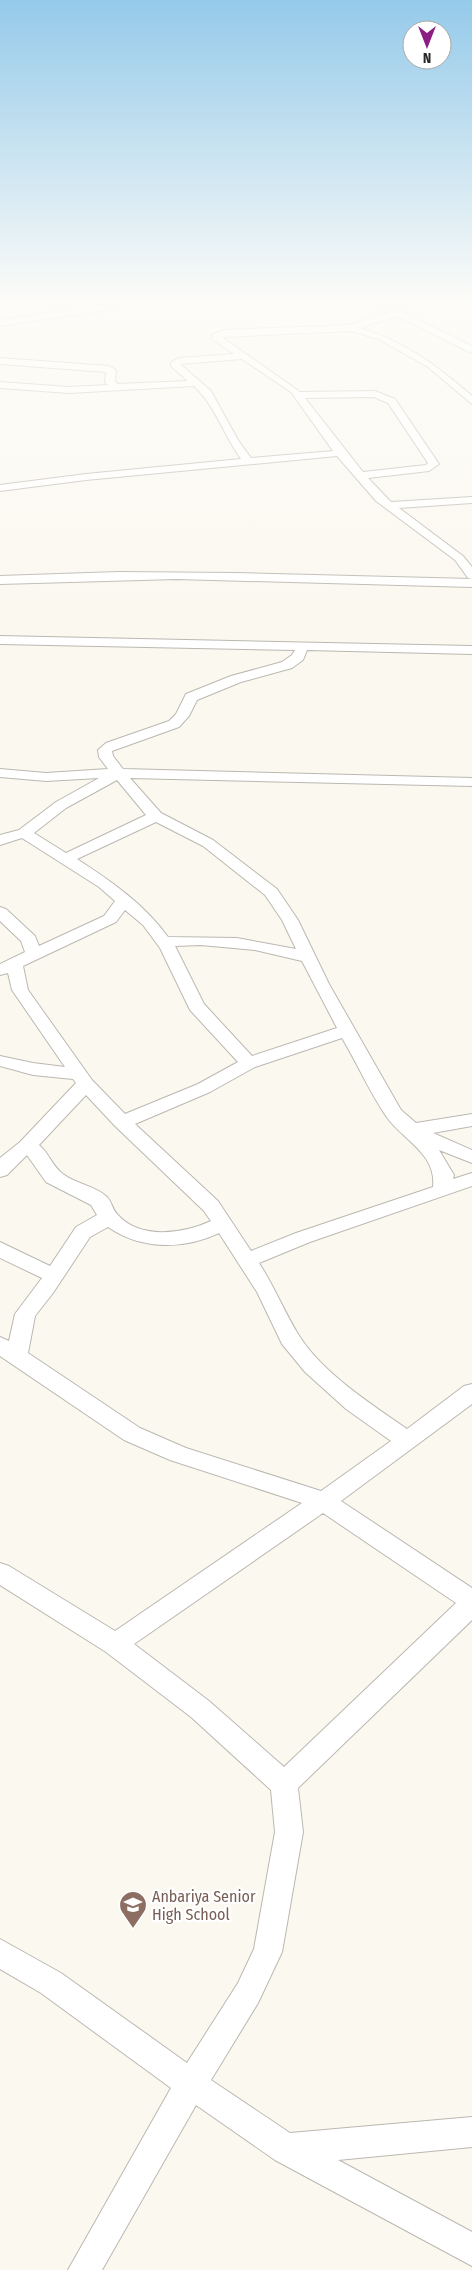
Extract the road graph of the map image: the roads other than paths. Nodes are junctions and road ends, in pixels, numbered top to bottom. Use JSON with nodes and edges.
{"nodes":[{"id":1,"x":215,"y":406,"type":"edge"},
{"id":2,"x":308,"y":406,"type":"edge"},
{"id":3,"x":395,"y":406,"type":"edge"},
{"id":4,"x":340,"y":453,"type":"junction"},
{"id":5,"x":248,"y":461,"type":"junction"},
{"id":6,"x":359,"y":476,"type":"junction"},
{"id":7,"x":0,"y":488,"type":"edge"},
{"id":8,"x":472,"y":500,"type":"edge"},
{"id":9,"x":389,"y":505,"type":"junction"},
{"id":10,"x":472,"y":575,"type":"edge"},
{"id":11,"x":0,"y":580,"type":"edge"},
{"id":12,"x":472,"y":583,"type":"edge"},
{"id":13,"x":0,"y":640,"type":"edge"},
{"id":14,"x":303,"y":646,"type":"junction"},
{"id":15,"x":472,"y":650,"type":"edge"},
{"id":16,"x":0,"y":773,"type":"edge"},
{"id":17,"x":120,"y":773,"type":"junction"},
{"id":18,"x":472,"y":782,"type":"edge"},
{"id":19,"x":156,"y":816,"type":"junction"},
{"id":20,"x":24,"y":833,"type":"junction"},
{"id":21,"x":0,"y":840,"type":"edge"},
{"id":22,"x":65,"y":859,"type":"junction"},
{"id":23,"x":124,"y":900,"type":"junction"},
{"id":24,"x":0,"y":912,"type":"edge"},
{"id":25,"x":164,"y":942,"type":"junction"},
{"id":26,"x":34,"y":954,"type":"junction"},
{"id":27,"x":309,"y":958,"type":"junction"},
{"id":28,"x":7,"y":967,"type":"edge"},
{"id":29,"x":348,"y":1030,"type":"junction"},
{"id":30,"x":0,"y":1060,"type":"edge"},
{"id":31,"x":249,"y":1063,"type":"junction"},
{"id":32,"x":82,"y":1079,"type":"junction"},
{"id":33,"x":472,"y":1120,"type":"edge"},
{"id":34,"x":122,"y":1122,"type":"junction"},
{"id":35,"x":412,"y":1130,"type":"junction"},
{"id":36,"x":27,"y":1146,"type":"junction"},
{"id":37,"x":472,"y":1157,"type":"edge"},
{"id":38,"x":3,"y":1163,"type":"edge"},
{"id":39,"x":472,"y":1179,"type":"edge"},
{"id":40,"x":442,"y":1191,"type":"junction"},
{"id":41,"x":108,"y":1218,"type":"junction"},
{"id":42,"x":222,"y":1224,"type":"junction"},
{"id":43,"x":0,"y":1249,"type":"edge"},
{"id":44,"x":248,"y":1260,"type":"junction"},
{"id":45,"x":54,"y":1276,"type":"junction"},
{"id":46,"x":9,"y":1351,"type":"edge"},
{"id":47,"x":472,"y":1392,"type":"edge"},
{"id":48,"x":408,"y":1441,"type":"junction"},
{"id":49,"x":323,"y":1501,"type":"junction"},
{"id":50,"x":0,"y":1573,"type":"edge"},
{"id":51,"x":472,"y":1603,"type":"edge"},
{"id":52,"x":115,"y":1644,"type":"junction"},
{"id":53,"x":284,"y":1784,"type":"junction"},
{"id":54,"x":0,"y":1952,"type":"edge"},
{"id":55,"x":191,"y":2084,"type":"junction"},
{"id":56,"x":472,"y":2132,"type":"edge"},
{"id":57,"x":286,"y":2149,"type":"junction"},
{"id":58,"x":472,"y":2250,"type":"edge"},
{"id":59,"x":84,"y":2270,"type":"edge"}],
"edges":[{"from":1,"to":5,"type":"street"},
{"from":2,"to":4,"type":"street"},
{"from":3,"to":6,"type":"street"},
{"from":4,"to":5,"type":"street"},
{"from":4,"to":6,"type":"street"},
{"from":5,"to":7,"type":"street"},
{"from":6,"to":9,"type":"street"},
{"from":8,"to":9,"type":"street"},
{"from":9,"to":10,"type":"street"},
{"from":11,"to":12,"type":"street"},
{"from":13,"to":14,"type":"street"},
{"from":14,"to":15,"type":"street"},
{"from":14,"to":17,"type":"street"},
{"from":16,"to":17,"type":"street"},
{"from":17,"to":18,"type":"street"},
{"from":17,"to":19,"type":"street"},
{"from":17,"to":20,"type":"street"},
{"from":19,"to":22,"type":"street"},
{"from":19,"to":27,"type":"street"},
{"from":20,"to":21,"type":"street"},
{"from":20,"to":22,"type":"street"},
{"from":22,"to":23,"type":"street"},
{"from":23,"to":25,"type":"street"},
{"from":23,"to":26,"type":"street"},
{"from":24,"to":26,"type":"street"},
{"from":25,"to":27,"type":"street"},
{"from":25,"to":31,"type":"street"},
{"from":26,"to":28,"type":"street"},
{"from":27,"to":29,"type":"street"},
{"from":28,"to":32,"type":"street"},
{"from":29,"to":31,"type":"street"},
{"from":29,"to":35,"type":"street"},
{"from":30,"to":32,"type":"street"},
{"from":31,"to":34,"type":"street"},
{"from":32,"to":34,"type":"street"},
{"from":32,"to":36,"type":"street"},
{"from":33,"to":35,"type":"street"},
{"from":34,"to":42,"type":"street"},
{"from":35,"to":37,"type":"street"},
{"from":35,"to":40,"type":"street"},
{"from":36,"to":38,"type":"street"},
{"from":36,"to":41,"type":"street"},
{"from":39,"to":40,"type":"street"},
{"from":40,"to":44,"type":"street"},
{"from":41,"to":42,"type":"street"},
{"from":41,"to":45,"type":"street"},
{"from":42,"to":44,"type":"street"},
{"from":43,"to":45,"type":"street"},
{"from":44,"to":48,"type":"street"},
{"from":45,"to":46,"type":"street"},
{"from":46,"to":49,"type":"street"},
{"from":47,"to":48,"type":"street"},
{"from":48,"to":49,"type":"street"},
{"from":49,"to":51,"type":"street"},
{"from":49,"to":52,"type":"street"},
{"from":50,"to":52,"type":"street"},
{"from":51,"to":53,"type":"street"},
{"from":52,"to":53,"type":"street"},
{"from":53,"to":55,"type":"street"},
{"from":54,"to":55,"type":"street"},
{"from":55,"to":57,"type":"street"},
{"from":55,"to":59,"type":"street"},
{"from":56,"to":57,"type":"street"},
{"from":57,"to":58,"type":"street"}]}
